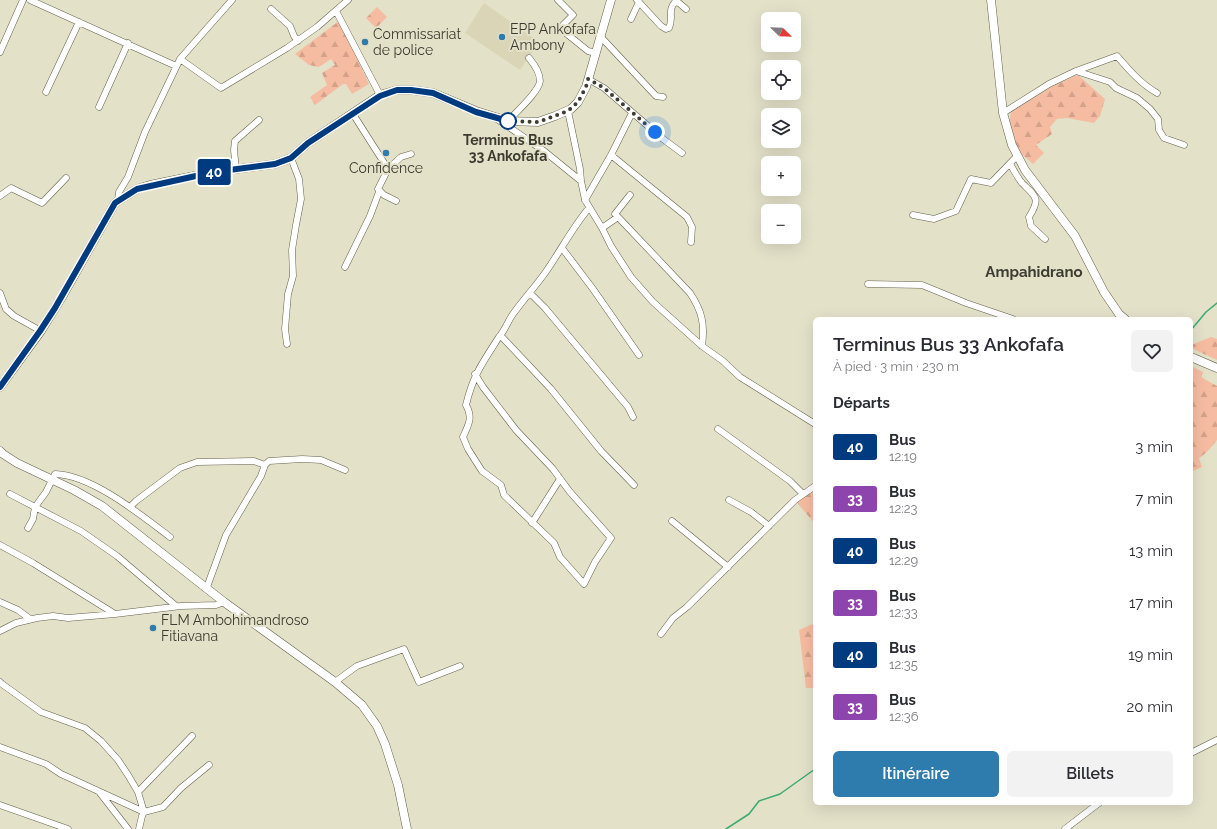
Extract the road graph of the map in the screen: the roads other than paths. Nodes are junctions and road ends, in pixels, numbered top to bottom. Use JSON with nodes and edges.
{"nodes":[{"id":1,"x":23,"y":0,"type":"edge"},
{"id":2,"x":30,"y":0,"type":"edge"},
{"id":3,"x":232,"y":0,"type":"edge"},
{"id":4,"x":348,"y":0,"type":"edge"},
{"id":5,"x":558,"y":0,"type":"edge"},
{"id":6,"x":611,"y":0,"type":"edge"},
{"id":7,"x":991,"y":0,"type":"edge"},
{"id":8,"x":638,"y":1,"type":"edge"},
{"id":9,"x":271,"y":9,"type":"dead end"},
{"id":10,"x":686,"y":9,"type":"dead end"},
{"id":11,"x":336,"y":11,"type":"junction"},
{"id":12,"x":632,"y":19,"type":"dead end"},
{"id":13,"x":79,"y":22,"type":"junction"},
{"id":14,"x":600,"y":36,"type":"junction"},
{"id":15,"x":298,"y":41,"type":"junction"},
{"id":16,"x":128,"y":43,"type":"junction"},
{"id":17,"x":0,"y":52,"type":"edge"},
{"id":18,"x":596,"y":53,"type":"junction"},
{"id":19,"x":529,"y":58,"type":"dead end"},
{"id":20,"x":180,"y":59,"type":"junction"},
{"id":21,"x":176,"y":66,"type":"junction"},
{"id":22,"x":1076,"y":72,"type":"junction"},
{"id":23,"x":588,"y":79,"type":"junction"},
{"id":24,"x":46,"y":92,"type":"dead end"},
{"id":25,"x":1157,"y":93,"type":"dead end"},
{"id":26,"x":380,"y":96,"type":"junction"},
{"id":27,"x":663,"y":97,"type":"dead end"},
{"id":28,"x":100,"y":107,"type":"dead end"},
{"id":29,"x":568,"y":111,"type":"junction"},
{"id":30,"x":632,"y":113,"type":"junction"},
{"id":31,"x":1003,"y":113,"type":"junction"},
{"id":32,"x":353,"y":114,"type":"junction"},
{"id":33,"x":492,"y":116,"type":"junction"},
{"id":34,"x":259,"y":120,"type":"dead end"},
{"id":35,"x":508,"y":121,"type":"junction"},
{"id":36,"x":1184,"y":145,"type":"dead end"},
{"id":37,"x":682,"y":153,"type":"dead end"},
{"id":38,"x":411,"y":154,"type":"dead end"},
{"id":39,"x":611,"y":155,"type":"junction"},
{"id":40,"x":1017,"y":156,"type":"junction"},
{"id":41,"x":291,"y":158,"type":"junction"},
{"id":42,"x":1010,"y":164,"type":"junction"},
{"id":43,"x":388,"y":169,"type":"junction"},
{"id":44,"x":236,"y":170,"type":"junction"},
{"id":45,"x":66,"y":178,"type":"dead end"},
{"id":46,"x":581,"y":182,"type":"junction"},
{"id":47,"x":379,"y":192,"type":"junction"},
{"id":48,"x":630,"y":195,"type":"dead end"},
{"id":49,"x":0,"y":196,"type":"edge"},
{"id":50,"x":118,"y":200,"type":"junction"},
{"id":51,"x":585,"y":200,"type":"junction"},
{"id":52,"x":396,"y":201,"type":"dead end"},
{"id":53,"x":589,"y":208,"type":"junction"},
{"id":54,"x":913,"y":215,"type":"dead end"},
{"id":55,"x":618,"y":217,"type":"junction"},
{"id":56,"x":602,"y":228,"type":"junction"},
{"id":57,"x":1045,"y":239,"type":"dead end"},
{"id":58,"x":691,"y":242,"type":"dead end"},
{"id":59,"x":562,"y":248,"type":"junction"},
{"id":60,"x":344,"y":267,"type":"dead end"},
{"id":61,"x":868,"y":284,"type":"dead end"},
{"id":62,"x":0,"y":293,"type":"edge"},
{"id":63,"x":530,"y":293,"type":"junction"},
{"id":64,"x":1007,"y":317,"type":"edge"},
{"id":65,"x":1123,"y":317,"type":"edge"},
{"id":66,"x":40,"y":331,"type":"junction"},
{"id":67,"x":501,"y":336,"type":"junction"},
{"id":68,"x":287,"y":344,"type":"dead end"},
{"id":69,"x":702,"y":346,"type":"junction"},
{"id":70,"x":638,"y":355,"type":"dead end"},
{"id":71,"x":1193,"y":358,"type":"edge"},
{"id":72,"x":1217,"y":368,"type":"edge"},
{"id":73,"x":475,"y":374,"type":"junction"},
{"id":74,"x":0,"y":387,"type":"edge"},
{"id":75,"x":633,"y":417,"type":"dead end"},
{"id":76,"x":813,"y":423,"type":"edge"},
{"id":77,"x":718,"y":429,"type":"dead end"},
{"id":78,"x":0,"y":451,"type":"edge"},
{"id":79,"x":265,"y":465,"type":"junction"},
{"id":80,"x":345,"y":470,"type":"dead end"},
{"id":81,"x":52,"y":479,"type":"junction"},
{"id":82,"x":560,"y":479,"type":"junction"},
{"id":83,"x":634,"y":485,"type":"dead end"},
{"id":84,"x":813,"y":487,"type":"edge"},
{"id":85,"x":10,"y":494,"type":"dead end"},
{"id":86,"x":803,"y":494,"type":"junction"},
{"id":87,"x":729,"y":500,"type":"dead end"},
{"id":88,"x":35,"y":507,"type":"junction"},
{"id":89,"x":130,"y":507,"type":"junction"},
{"id":90,"x":672,"y":521,"type":"dead end"},
{"id":91,"x":532,"y":523,"type":"junction"},
{"id":92,"x":769,"y":526,"type":"junction"},
{"id":93,"x":28,"y":528,"type":"dead end"},
{"id":94,"x":170,"y":537,"type":"dead end"},
{"id":95,"x":0,"y":545,"type":"edge"},
{"id":96,"x":728,"y":567,"type":"junction"},
{"id":97,"x":207,"y":587,"type":"junction"},
{"id":98,"x":0,"y":602,"type":"edge"},
{"id":99,"x":224,"y":602,"type":"junction"},
{"id":100,"x":176,"y":606,"type":"junction"},
{"id":101,"x":115,"y":614,"type":"junction"},
{"id":102,"x":30,"y":619,"type":"junction"},
{"id":103,"x":0,"y":631,"type":"edge"},
{"id":104,"x":661,"y":634,"type":"dead end"},
{"id":105,"x":460,"y":666,"type":"dead end"},
{"id":106,"x":335,"y":682,"type":"junction"},
{"id":107,"x":1,"y":683,"type":"edge"},
{"id":108,"x":192,"y":736,"type":"dead end"},
{"id":109,"x":1217,"y":740,"type":"edge"},
{"id":110,"x":0,"y":747,"type":"edge"},
{"id":111,"x":1193,"y":752,"type":"edge"},
{"id":112,"x":209,"y":765,"type":"dead end"},
{"id":113,"x":100,"y":792,"type":"junction"},
{"id":114,"x":138,"y":792,"type":"junction"},
{"id":115,"x":0,"y":805,"type":"edge"},
{"id":116,"x":1096,"y":805,"type":"edge"},
{"id":117,"x":144,"y":812,"type":"junction"},
{"id":118,"x":68,"y":829,"type":"edge"},
{"id":119,"x":128,"y":829,"type":"edge"},
{"id":120,"x":139,"y":829,"type":"edge"},
{"id":121,"x":407,"y":829,"type":"edge"},
{"id":122,"x":1065,"y":829,"type":"edge"}],
"edges":[{"from":1,"to":17,"type":"street"},
{"from":2,"to":13,"type":"street"},
{"from":3,"to":20,"type":"street"},
{"from":4,"to":11,"type":"street"},
{"from":5,"to":18,"type":"street"},
{"from":6,"to":14,"type":"street"},
{"from":7,"to":31,"type":"street"},
{"from":8,"to":10,"type":"street"},
{"from":8,"to":12,"type":"street"},
{"from":9,"to":15,"type":"street"},
{"from":11,"to":15,"type":"street"},
{"from":11,"to":26,"type":"street"},
{"from":13,"to":16,"type":"street"},
{"from":13,"to":24,"type":"street"},
{"from":14,"to":18,"type":"street"},
{"from":14,"to":27,"type":"street"},
{"from":15,"to":20,"type":"street"},
{"from":16,"to":21,"type":"street"},
{"from":16,"to":28,"type":"street"},
{"from":18,"to":23,"type":"street"},
{"from":19,"to":35,"type":"street"},
{"from":20,"to":21,"type":"street"},
{"from":21,"to":50,"type":"street"},
{"from":22,"to":25,"type":"street"},
{"from":22,"to":31,"type":"street"},
{"from":22,"to":36,"type":"street"},
{"from":23,"to":29,"type":"street"},
{"from":23,"to":30,"type":"street"},
{"from":26,"to":32,"type":"street"},
{"from":26,"to":33,"type":"street"},
{"from":29,"to":35,"type":"street"},
{"from":29,"to":46,"type":"street"},
{"from":30,"to":37,"type":"street"},
{"from":30,"to":39,"type":"street"},
{"from":31,"to":40,"type":"street"},
{"from":32,"to":41,"type":"street"},
{"from":32,"to":43,"type":"street"},
{"from":33,"to":35,"type":"street"},
{"from":33,"to":46,"type":"street"},
{"from":34,"to":44,"type":"street"},
{"from":38,"to":43,"type":"street"},
{"from":39,"to":51,"type":"street"},
{"from":39,"to":58,"type":"street"},
{"from":40,"to":42,"type":"street"},
{"from":40,"to":65,"type":"street"},
{"from":41,"to":44,"type":"street"},
{"from":41,"to":68,"type":"street"},
{"from":42,"to":54,"type":"street"},
{"from":42,"to":57,"type":"street"},
{"from":43,"to":47,"type":"street"},
{"from":44,"to":50,"type":"street"},
{"from":45,"to":49,"type":"street"},
{"from":46,"to":51,"type":"street"},
{"from":47,"to":52,"type":"street"},
{"from":47,"to":60,"type":"street"},
{"from":48,"to":55,"type":"street"},
{"from":50,"to":66,"type":"street"},
{"from":51,"to":53,"type":"street"},
{"from":53,"to":56,"type":"street"},
{"from":53,"to":59,"type":"street"},
{"from":55,"to":56,"type":"street"},
{"from":55,"to":69,"type":"street"},
{"from":56,"to":69,"type":"street"},
{"from":59,"to":63,"type":"street"},
{"from":59,"to":70,"type":"street"},
{"from":61,"to":64,"type":"street"},
{"from":62,"to":66,"type":"street"},
{"from":63,"to":67,"type":"street"},
{"from":63,"to":75,"type":"street"},
{"from":66,"to":74,"type":"street"},
{"from":67,"to":73,"type":"street"},
{"from":67,"to":83,"type":"street"},
{"from":69,"to":76,"type":"street"},
{"from":71,"to":72,"type":"street"},
{"from":73,"to":82,"type":"street"},
{"from":73,"to":91,"type":"street"},
{"from":77,"to":86,"type":"street"},
{"from":78,"to":81,"type":"street"},
{"from":79,"to":80,"type":"street"},
{"from":79,"to":89,"type":"street"},
{"from":79,"to":97,"type":"street"},
{"from":81,"to":88,"type":"street"},
{"from":81,"to":89,"type":"street"},
{"from":81,"to":97,"type":"street"},
{"from":82,"to":91,"type":"street"},
{"from":82,"to":91,"type":"street"},
{"from":84,"to":86,"type":"street"},
{"from":85,"to":88,"type":"street"},
{"from":86,"to":92,"type":"street"},
{"from":87,"to":92,"type":"street"},
{"from":88,"to":93,"type":"street"},
{"from":88,"to":100,"type":"street"},
{"from":89,"to":94,"type":"street"},
{"from":90,"to":96,"type":"street"},
{"from":92,"to":96,"type":"street"},
{"from":95,"to":101,"type":"street"},
{"from":96,"to":104,"type":"street"},
{"from":97,"to":99,"type":"street"},
{"from":98,"to":102,"type":"street"},
{"from":99,"to":100,"type":"street"},
{"from":99,"to":106,"type":"street"},
{"from":100,"to":101,"type":"street"},
{"from":101,"to":102,"type":"street"},
{"from":102,"to":103,"type":"street"},
{"from":105,"to":106,"type":"street"},
{"from":106,"to":121,"type":"street"},
{"from":107,"to":114,"type":"street"},
{"from":108,"to":114,"type":"street"},
{"from":109,"to":111,"type":"street"},
{"from":110,"to":113,"type":"street"},
{"from":112,"to":117,"type":"street"},
{"from":113,"to":117,"type":"street"},
{"from":113,"to":119,"type":"street"},
{"from":114,"to":117,"type":"street"},
{"from":115,"to":118,"type":"street"},
{"from":116,"to":122,"type":"street"},
{"from":117,"to":120,"type":"street"}]}
